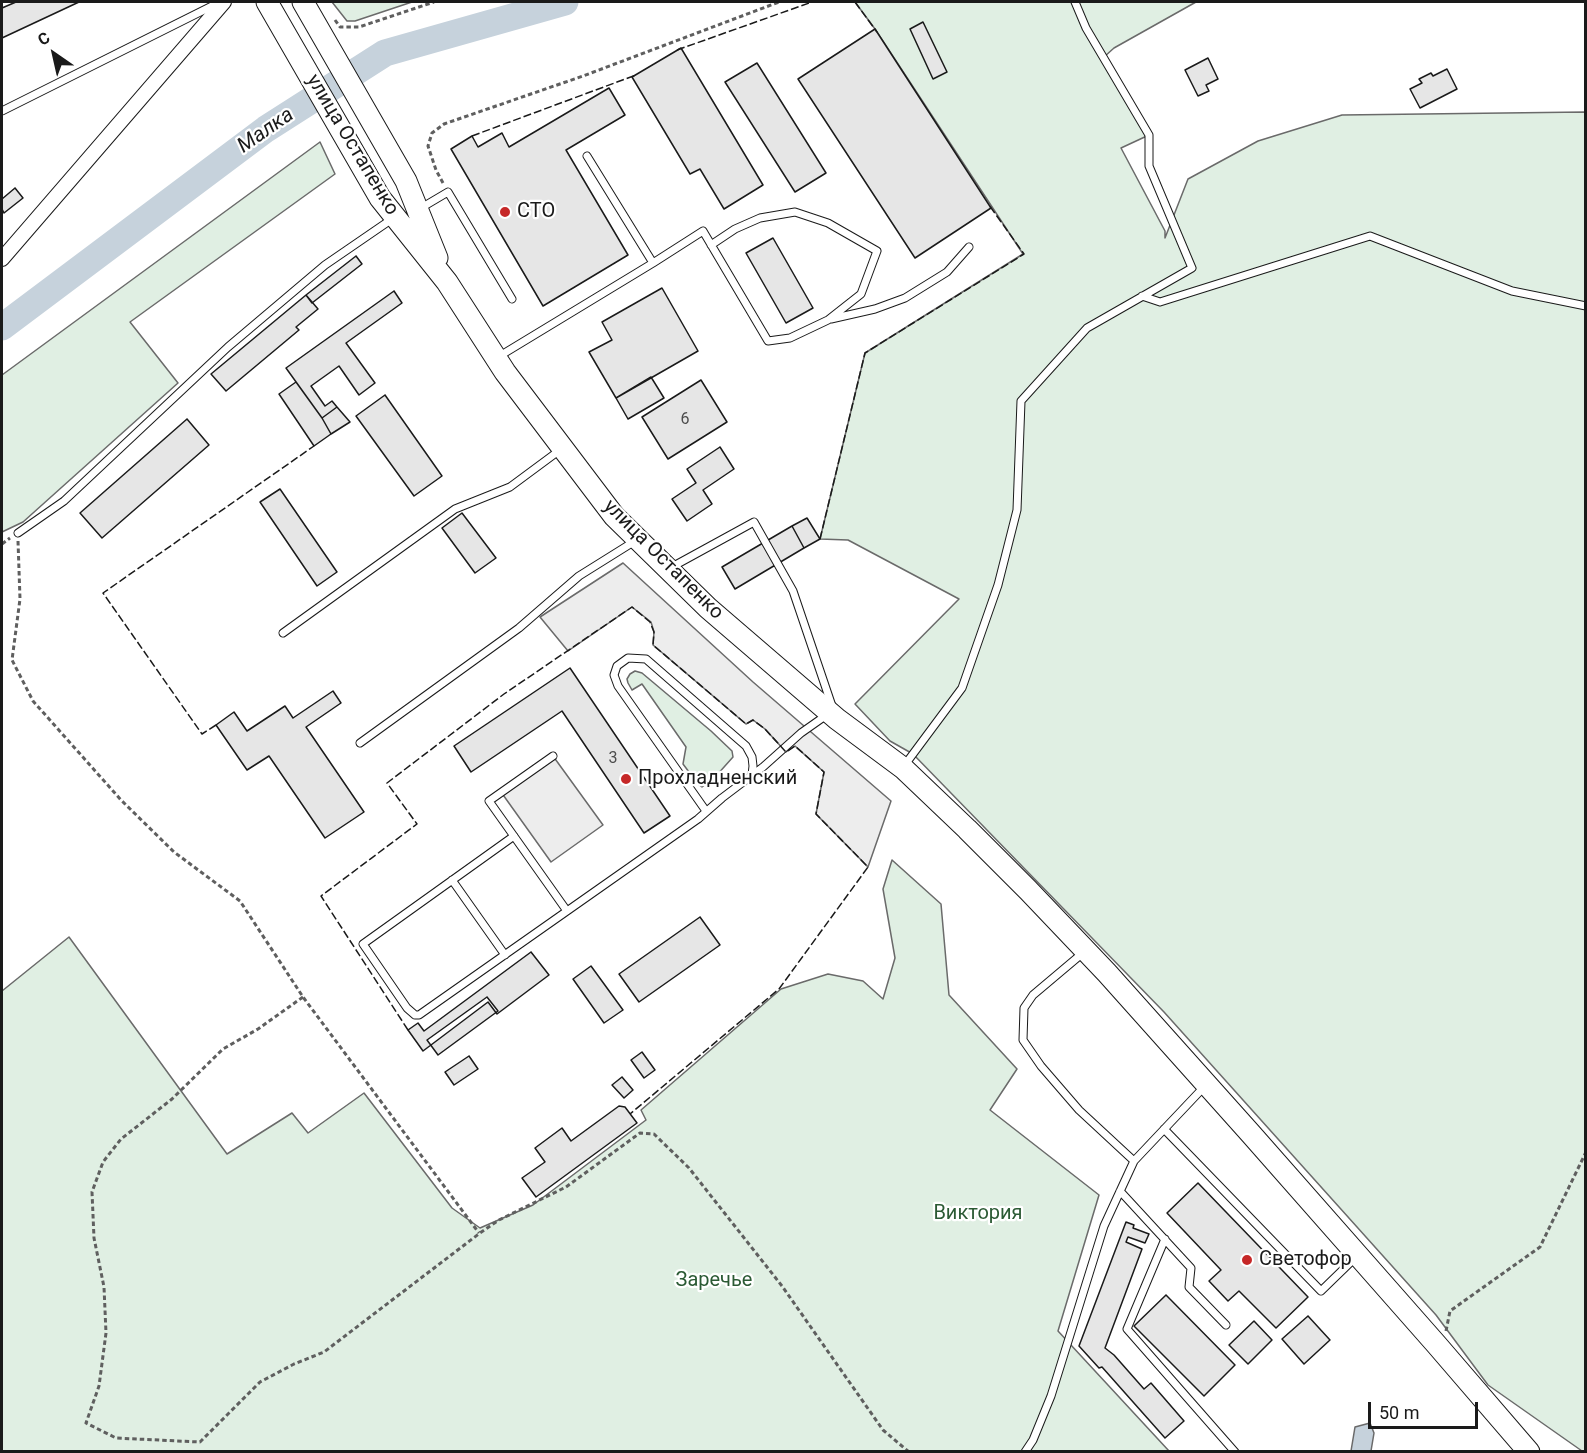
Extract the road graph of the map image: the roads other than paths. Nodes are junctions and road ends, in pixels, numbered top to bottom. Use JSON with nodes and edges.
{"nodes":[{"id":1,"x":223,"y":2,"type":"edge"},
{"id":2,"x":267,"y":2,"type":"edge"},
{"id":3,"x":303,"y":2,"type":"edge"},
{"id":4,"x":1075,"y":2,"type":"edge"},
{"id":5,"x":2,"y":111,"type":"edge"},
{"id":6,"x":587,"y":156,"type":"dead end"},
{"id":7,"x":418,"y":210,"type":"junction"},
{"id":8,"x":395,"y":217,"type":"junction"},
{"id":9,"x":711,"y":244,"type":"junction"},
{"id":10,"x":969,"y":247,"type":"dead end"},
{"id":11,"x":2,"y":259,"type":"edge"},
{"id":12,"x":653,"y":263,"type":"junction"},
{"id":13,"x":447,"y":282,"type":"junction"},
{"id":14,"x":1142,"y":297,"type":"junction"},
{"id":15,"x":512,"y":299,"type":"dead end"},
{"id":16,"x":1586,"y":306,"type":"edge"},
{"id":17,"x":828,"y":320,"type":"junction"},
{"id":18,"x":496,"y":358,"type":"junction"},
{"id":19,"x":562,"y":448,"type":"junction"},
{"id":20,"x":18,"y":533,"type":"road end"},
{"id":21,"x":638,"y":539,"type":"junction"},
{"id":22,"x":668,"y":569,"type":"junction"},
{"id":23,"x":283,"y":633,"type":"dead end"},
{"id":24,"x":834,"y":716,"type":"junction"},
{"id":25,"x":360,"y":743,"type":"dead end"},
{"id":26,"x":553,"y":756,"type":"dead end"},
{"id":27,"x":903,"y":768,"type":"junction"},
{"id":28,"x":752,"y":775,"type":"junction"},
{"id":29,"x":706,"y":811,"type":"junction"},
{"id":30,"x":514,"y":836,"type":"junction"},
{"id":31,"x":452,"y":880,"type":"junction"},
{"id":32,"x":567,"y":911,"type":"junction"},
{"id":33,"x":1086,"y":951,"type":"junction"},
{"id":34,"x":505,"y":955,"type":"junction"},
{"id":35,"x":1206,"y":1085,"type":"junction"},
{"id":36,"x":1164,"y":1129,"type":"junction"},
{"id":37,"x":1134,"y":1161,"type":"junction"},
{"id":38,"x":1120,"y":1191,"type":"junction"},
{"id":39,"x":1165,"y":1239,"type":"junction"},
{"id":40,"x":1358,"y":1255,"type":"junction"},
{"id":41,"x":1226,"y":1325,"type":"dead end"},
{"id":42,"x":1025,"y":1452,"type":"edge"},
{"id":43,"x":1235,"y":1452,"type":"edge"},
{"id":44,"x":1529,"y":1452,"type":"edge"}],
"edges":[{"from":1,"to":5,"type":"lane"},
{"from":1,"to":11,"type":"street"},
{"from":2,"to":8,"type":"main road","name":"улица Остапенко"},
{"from":3,"to":7,"type":"main road","name":"улица Остапенко"},
{"from":4,"to":14,"type":"lane"},
{"from":6,"to":12,"type":"lane"},
{"from":7,"to":13,"type":"main road","name":"улица Остапенко"},
{"from":7,"to":15,"type":"lane"},
{"from":8,"to":13,"type":"main road","name":"улица Остапенко"},
{"from":8,"to":20,"type":"lane"},
{"from":9,"to":12,"type":"lane"},
{"from":9,"to":17,"type":"lane"},
{"from":9,"to":17,"type":"lane"},
{"from":10,"to":17,"type":"lane"},
{"from":12,"to":18,"type":"lane"},
{"from":13,"to":18,"type":"main road","name":"улица Остапенко"},
{"from":14,"to":16,"type":"lane"},
{"from":14,"to":27,"type":"lane"},
{"from":18,"to":19,"type":"main road","name":"улица Остапенко"},
{"from":19,"to":21,"type":"main road","name":"улица Остапенко"},
{"from":19,"to":23,"type":"lane"},
{"from":21,"to":22,"type":"main road","name":"улица Остапенко"},
{"from":21,"to":25,"type":"lane"},
{"from":22,"to":24,"type":"main road","name":"улица Остапенко"},
{"from":22,"to":24,"type":"lane"},
{"from":24,"to":27,"type":"main road","name":"улица Остапенко"},
{"from":24,"to":28,"type":"lane"},
{"from":26,"to":30,"type":"lane"},
{"from":27,"to":33,"type":"main road","name":"улица Остапенко"},
{"from":28,"to":29,"type":"lane"},
{"from":28,"to":29,"type":"lane"},
{"from":29,"to":32,"type":"lane"},
{"from":30,"to":31,"type":"lane"},
{"from":30,"to":32,"type":"lane"},
{"from":31,"to":34,"type":"lane"},
{"from":31,"to":34,"type":"lane"},
{"from":32,"to":34,"type":"lane"},
{"from":33,"to":35,"type":"main road","name":"улица Остапенко"},
{"from":33,"to":37,"type":"lane"},
{"from":35,"to":36,"type":"lane"},
{"from":35,"to":40,"type":"main road","name":"улица Остапенко"},
{"from":36,"to":37,"type":"lane"},
{"from":36,"to":40,"type":"lane"},
{"from":37,"to":38,"type":"lane"},
{"from":38,"to":39,"type":"lane"},
{"from":38,"to":42,"type":"lane"},
{"from":39,"to":41,"type":"lane"},
{"from":39,"to":43,"type":"lane"},
{"from":40,"to":44,"type":"main road","name":"улица Остапенко"}]}
